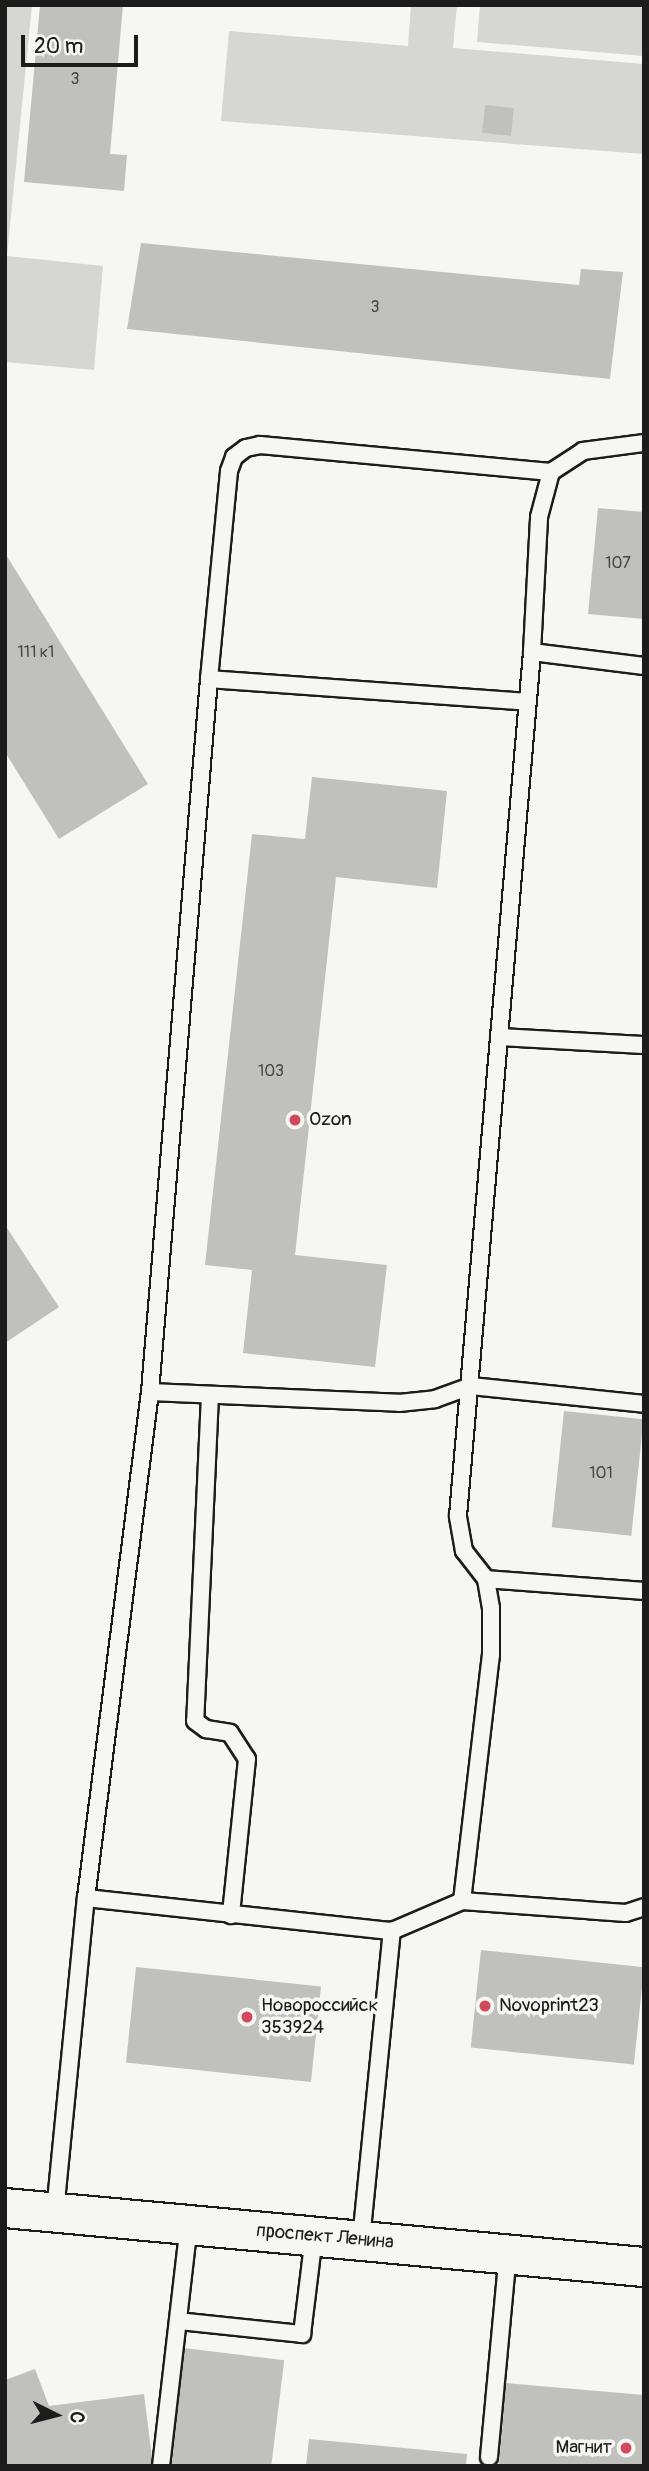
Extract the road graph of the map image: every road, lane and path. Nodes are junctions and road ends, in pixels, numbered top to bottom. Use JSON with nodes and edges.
{"nodes":[{"id":1,"x":644,"y":443,"type":"edge"},
{"id":2,"x":551,"y":472,"type":"junction"},
{"id":3,"x":532,"y":652,"type":"junction"},
{"id":4,"x":644,"y":666,"type":"edge"},
{"id":5,"x":209,"y":679,"type":"junction"},
{"id":6,"x":527,"y":702,"type":"junction"},
{"id":7,"x":499,"y":1037,"type":"junction"},
{"id":8,"x":644,"y":1045,"type":"edge"},
{"id":9,"x":471,"y":1386,"type":"junction"},
{"id":10,"x":150,"y":1392,"type":"junction"},
{"id":11,"x":210,"y":1395,"type":"junction"},
{"id":12,"x":644,"y":1404,"type":"edge"},
{"id":13,"x":486,"y":1579,"type":"junction"},
{"id":14,"x":644,"y":1591,"type":"edge"},
{"id":15,"x":86,"y":1898,"type":"junction"},
{"id":16,"x":462,"y":1901,"type":"junction"},
{"id":17,"x":644,"y":1908,"type":"edge"},
{"id":18,"x":231,"y":1915,"type":"junction"},
{"id":19,"x":392,"y":1931,"type":"junction"},
{"id":20,"x":5,"y":2208,"type":"edge"},
{"id":21,"x":55,"y":2212,"type":"junction"},
{"id":22,"x":189,"y":2224,"type":"junction"},
{"id":23,"x":314,"y":2236,"type":"junction"},
{"id":24,"x":360,"y":2241,"type":"junction"},
{"id":25,"x":508,"y":2254,"type":"junction"},
{"id":26,"x":644,"y":2267,"type":"edge"},
{"id":27,"x":177,"y":2321,"type":"junction"},
{"id":28,"x":489,"y":2457,"type":"dead end"},
{"id":29,"x":161,"y":2466,"type":"edge"}],
"edges":[{"from":1,"to":2,"type":"lane"},
{"from":2,"to":3,"type":"lane"},
{"from":2,"to":5,"type":"lane"},
{"from":3,"to":4,"type":"lane"},
{"from":3,"to":6,"type":"lane"},
{"from":5,"to":6,"type":"lane"},
{"from":5,"to":10,"type":"lane"},
{"from":6,"to":7,"type":"lane"},
{"from":7,"to":8,"type":"lane"},
{"from":7,"to":9,"type":"lane"},
{"from":9,"to":11,"type":"lane"},
{"from":9,"to":12,"type":"lane"},
{"from":9,"to":13,"type":"lane"},
{"from":10,"to":11,"type":"lane"},
{"from":10,"to":15,"type":"lane"},
{"from":11,"to":18,"type":"lane"},
{"from":13,"to":14,"type":"lane"},
{"from":13,"to":16,"type":"lane"},
{"from":15,"to":18,"type":"lane"},
{"from":15,"to":21,"type":"lane"},
{"from":16,"to":17,"type":"lane"},
{"from":16,"to":19,"type":"lane"},
{"from":18,"to":19,"type":"lane"},
{"from":19,"to":24,"type":"lane"},
{"from":20,"to":21,"type":"street","name":"проспект Ленина"},
{"from":21,"to":22,"type":"street","name":"проспект Ленина"},
{"from":22,"to":23,"type":"street","name":"проспект Ленина"},
{"from":22,"to":27,"type":"lane"},
{"from":23,"to":24,"type":"street","name":"проспект Ленина"},
{"from":23,"to":27,"type":"lane"},
{"from":24,"to":25,"type":"street","name":"проспект Ленина"},
{"from":25,"to":26,"type":"street","name":"проспект Ленина"},
{"from":25,"to":28,"type":"lane"},
{"from":27,"to":29,"type":"lane"}]}
